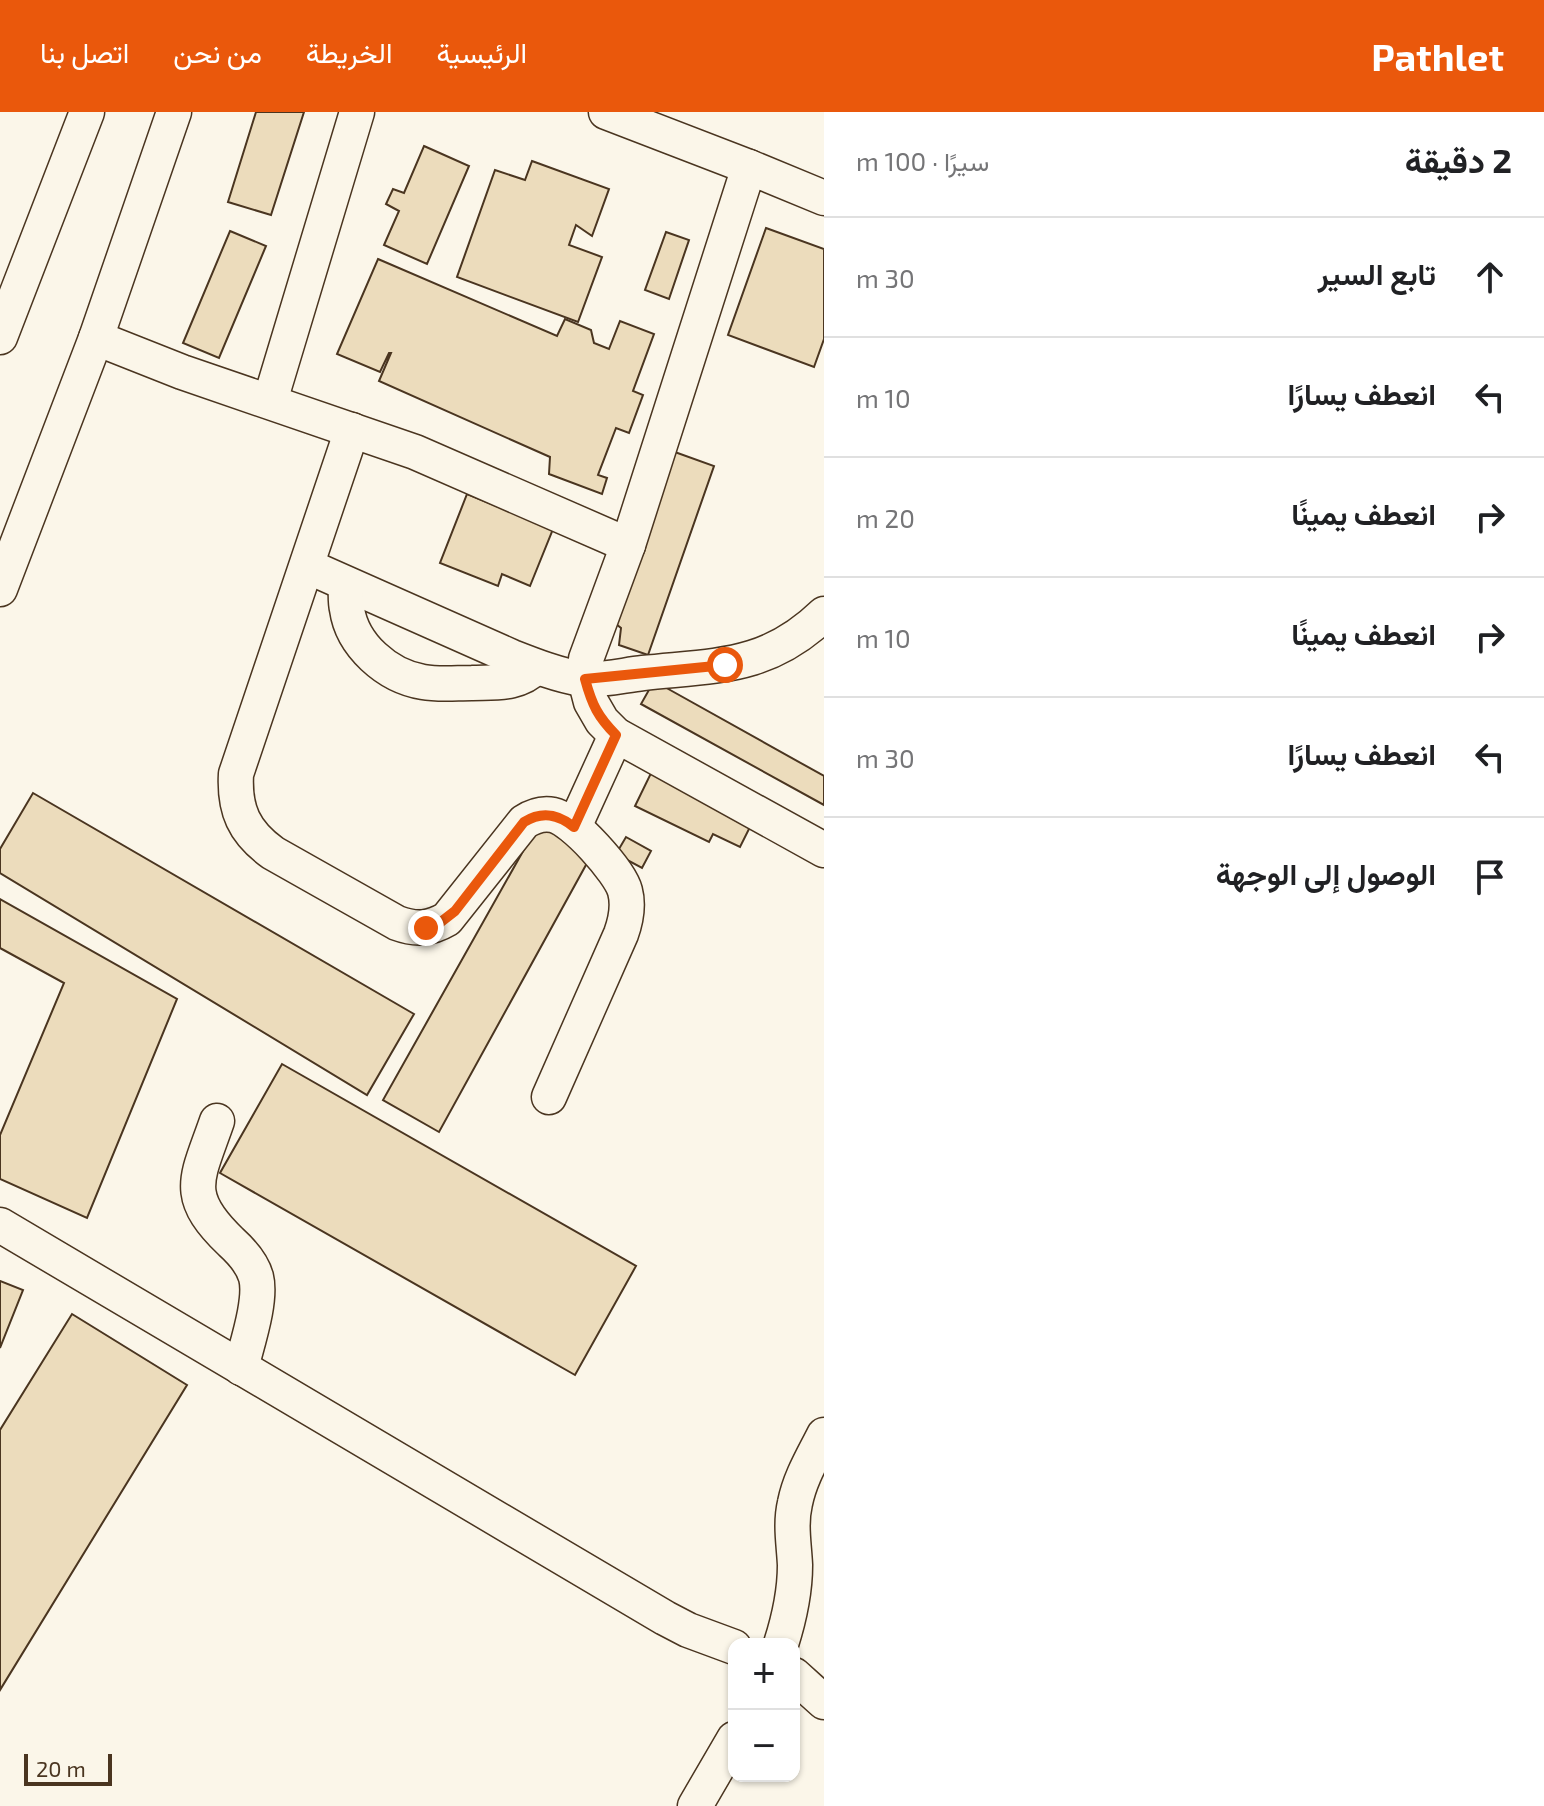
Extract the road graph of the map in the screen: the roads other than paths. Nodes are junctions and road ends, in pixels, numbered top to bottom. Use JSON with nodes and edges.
{"nodes":[{"id":1,"x":87,"y":112,"type":"edge"},
{"id":2,"x":174,"y":112,"type":"edge"},
{"id":3,"x":357,"y":112,"type":"edge"},
{"id":4,"x":606,"y":112,"type":"edge"},
{"id":5,"x":749,"y":167,"type":"junction"},
{"id":6,"x":824,"y":198,"type":"edge"},
{"id":7,"x":0,"y":337,"type":"edge"},
{"id":8,"x":96,"y":338,"type":"junction"},
{"id":9,"x":270,"y":401,"type":"junction"},
{"id":10,"x":352,"y":430,"type":"junction"},
{"id":11,"x":628,"y":545,"type":"junction"},
{"id":12,"x":307,"y":566,"type":"junction"},
{"id":13,"x":346,"y":584,"type":"junction"},
{"id":14,"x":0,"y":589,"type":"edge"},
{"id":15,"x":819,"y":629,"type":"edge"},
{"id":16,"x":536,"y":667,"type":"junction"},
{"id":17,"x":585,"y":679,"type":"junction"},
{"id":18,"x":616,"y":735,"type":"junction"},
{"id":19,"x":574,"y":827,"type":"junction"},
{"id":20,"x":824,"y":850,"type":"edge"},
{"id":21,"x":549,"y":1097,"type":"dead end"},
{"id":22,"x":217,"y":1121,"type":"dead end"},
{"id":23,"x":0,"y":1225,"type":"edge"},
{"id":24,"x":241,"y":1368,"type":"junction"},
{"id":25,"x":824,"y":1435,"type":"edge"},
{"id":26,"x":809,"y":1566,"type":"edge"},
{"id":27,"x":783,"y":1638,"type":"edge"},
{"id":28,"x":728,"y":1645,"type":"edge"},
{"id":29,"x":800,"y":1680,"type":"edge"},
{"id":30,"x":824,"y":1702,"type":"edge"},
{"id":31,"x":728,"y":1749,"type":"edge"},
{"id":32,"x":695,"y":1806,"type":"edge"}],
"edges":[{"from":1,"to":7,"type":"street"},
{"from":2,"to":8,"type":"street"},
{"from":3,"to":9,"type":"street"},
{"from":4,"to":5,"type":"street"},
{"from":5,"to":6,"type":"street"},
{"from":5,"to":11,"type":"street"},
{"from":8,"to":9,"type":"street"},
{"from":8,"to":14,"type":"street"},
{"from":9,"to":10,"type":"street"},
{"from":10,"to":11,"type":"street"},
{"from":10,"to":12,"type":"street"},
{"from":11,"to":17,"type":"street"},
{"from":12,"to":13,"type":"street"},
{"from":12,"to":19,"type":"street"},
{"from":13,"to":16,"type":"street"},
{"from":13,"to":16,"type":"street"},
{"from":15,"to":17,"type":"street"},
{"from":16,"to":17,"type":"street"},
{"from":17,"to":18,"type":"street"},
{"from":18,"to":19,"type":"street"},
{"from":18,"to":20,"type":"street"},
{"from":19,"to":21,"type":"street"},
{"from":22,"to":24,"type":"street"},
{"from":23,"to":24,"type":"street"},
{"from":24,"to":28,"type":"street"},
{"from":25,"to":26,"type":"street"},
{"from":26,"to":27,"type":"street"},
{"from":29,"to":30,"type":"street"},
{"from":31,"to":32,"type":"street"}]}
